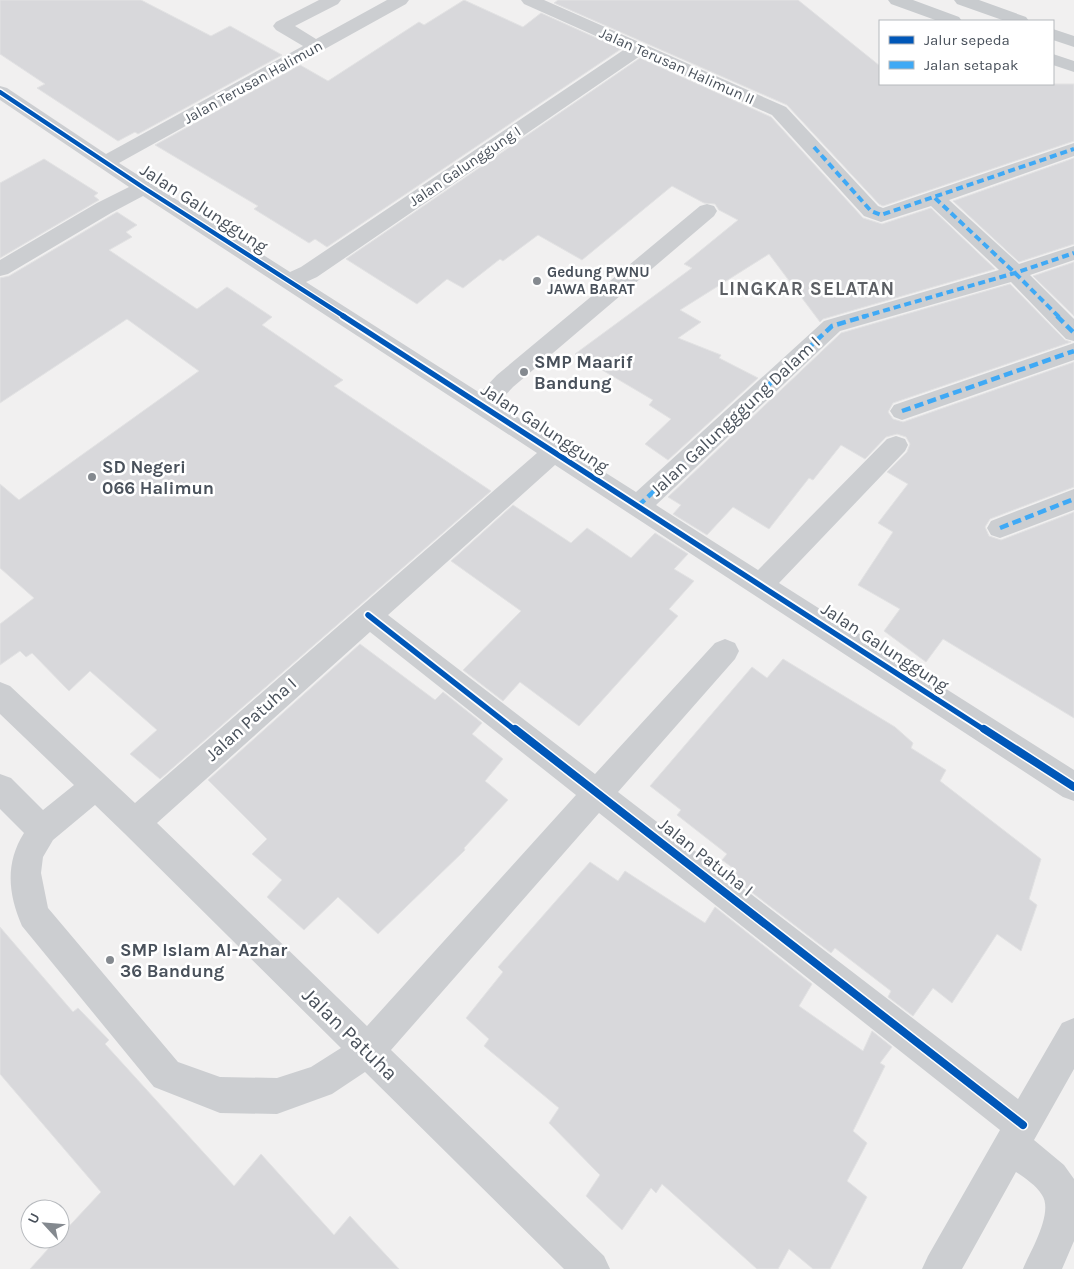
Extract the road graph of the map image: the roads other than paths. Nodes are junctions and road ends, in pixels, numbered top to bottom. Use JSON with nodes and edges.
{"nodes":[{"id":1,"x":332,"y":0,"type":"edge"},
{"id":2,"x":400,"y":0,"type":"edge"},
{"id":3,"x":530,"y":0,"type":"edge"},
{"id":4,"x":897,"y":0,"type":"edge"},
{"id":5,"x":963,"y":0,"type":"edge"},
{"id":6,"x":950,"y":20,"type":"edge"},
{"id":7,"x":1017,"y":20,"type":"edge"},
{"id":8,"x":1054,"y":34,"type":"edge"},
{"id":9,"x":1074,"y":42,"type":"edge"},
{"id":10,"x":318,"y":47,"type":"junction"},
{"id":11,"x":639,"y":48,"type":"junction"},
{"id":12,"x":1054,"y":59,"type":"edge"},
{"id":13,"x":1074,"y":68,"type":"edge"},
{"id":14,"x":0,"y":92,"type":"edge"},
{"id":15,"x":1074,"y":149,"type":"edge"},
{"id":16,"x":106,"y":162,"type":"junction"},
{"id":17,"x":144,"y":188,"type":"junction"},
{"id":18,"x":935,"y":198,"type":"junction"},
{"id":19,"x":707,"y":212,"type":"dead end"},
{"id":20,"x":1074,"y":253,"type":"edge"},
{"id":21,"x":0,"y":269,"type":"edge"},
{"id":22,"x":1015,"y":273,"type":"junction"},
{"id":23,"x":289,"y":281,"type":"junction"},
{"id":24,"x":1074,"y":333,"type":"edge"},
{"id":25,"x":1074,"y":351,"type":"edge"},
{"id":26,"x":482,"y":405,"type":"junction"},
{"id":27,"x":902,"y":411,"type":"dead end"},
{"id":28,"x":896,"y":445,"type":"dead end"},
{"id":29,"x":554,"y":452,"type":"junction"},
{"id":30,"x":1074,"y":499,"type":"edge"},
{"id":31,"x":638,"y":506,"type":"junction"},
{"id":32,"x":1000,"y":528,"type":"dead end"},
{"id":33,"x":760,"y":585,"type":"junction"},
{"id":34,"x":368,"y":615,"type":"junction"},
{"id":35,"x":725,"y":651,"type":"dead end"},
{"id":36,"x":0,"y":695,"type":"edge"},
{"id":37,"x":95,"y":786,"type":"junction"},
{"id":38,"x":1074,"y":787,"type":"edge"},
{"id":39,"x":0,"y":788,"type":"edge"},
{"id":40,"x":598,"y":793,"type":"junction"},
{"id":41,"x":135,"y":823,"type":"junction"},
{"id":42,"x":42,"y":830,"type":"junction"},
{"id":43,"x":1074,"y":1035,"type":"edge"},
{"id":44,"x":368,"y":1051,"type":"junction"},
{"id":45,"x":1017,"y":1135,"type":"junction"},
{"id":46,"x":591,"y":1269,"type":"edge"},
{"id":47,"x":941,"y":1269,"type":"edge"},
{"id":48,"x":1042,"y":1269,"type":"edge"}],
"edges":[{"from":1,"to":10,"type":"street"},
{"from":2,"to":10,"type":"street","name":"Jalan Terusan Halimun"},
{"from":3,"to":11,"type":"street","name":"Jalan Terusan Halimun II"},
{"from":4,"to":6,"type":"main road"},
{"from":5,"to":7,"type":"main road"},
{"from":8,"to":9,"type":"main road"},
{"from":10,"to":16,"type":"street","name":"Jalan Terusan Halimun"},
{"from":11,"to":18,"type":"street","name":"Jalan Terusan Halimun II"},
{"from":11,"to":23,"type":"street","name":"Jalan Galunggung I"},
{"from":12,"to":13,"type":"main road"},
{"from":14,"to":16,"type":"street","name":"Jalan Galunggung"},
{"from":15,"to":18,"type":"street","name":"Jalan Terusan Halimun II"},
{"from":16,"to":17,"type":"street","name":"Jalan Galunggung"},
{"from":17,"to":21,"type":"street"},
{"from":17,"to":23,"type":"street","name":"Jalan Galunggung"},
{"from":18,"to":22,"type":"street"},
{"from":19,"to":26,"type":"street"},
{"from":20,"to":22,"type":"street"},
{"from":22,"to":24,"type":"street"},
{"from":22,"to":31,"type":"street","name":"Jalan Galungggung Dalam I"},
{"from":23,"to":26,"type":"street","name":"Jalan Galunggung"},
{"from":25,"to":27,"type":"street"},
{"from":26,"to":29,"type":"street","name":"Jalan Galunggung"},
{"from":28,"to":33,"type":"street"},
{"from":29,"to":31,"type":"street","name":"Jalan Galunggung"},
{"from":29,"to":34,"type":"street","name":"Jalan Patuha I"},
{"from":30,"to":32,"type":"street"},
{"from":31,"to":33,"type":"street","name":"Jalan Galunggung"},
{"from":33,"to":38,"type":"street","name":"Jalan Galunggung"},
{"from":34,"to":40,"type":"street","name":"Jalan Patuha I"},
{"from":34,"to":41,"type":"street","name":"Jalan Patuha I"},
{"from":35,"to":40,"type":"street"},
{"from":36,"to":37,"type":"street","name":"Jalan Patuha"},
{"from":37,"to":41,"type":"street","name":"Jalan Patuha"},
{"from":37,"to":42,"type":"street"},
{"from":39,"to":42,"type":"street"},
{"from":40,"to":44,"type":"street"},
{"from":40,"to":45,"type":"street","name":"Jalan Patuha I"},
{"from":41,"to":44,"type":"street","name":"Jalan Patuha"},
{"from":42,"to":44,"type":"street"},
{"from":43,"to":45,"type":"street"},
{"from":44,"to":46,"type":"street","name":"Jalan Patuha"},
{"from":45,"to":47,"type":"street"},
{"from":45,"to":48,"type":"street","name":"Jalan Patuha I"}]}
